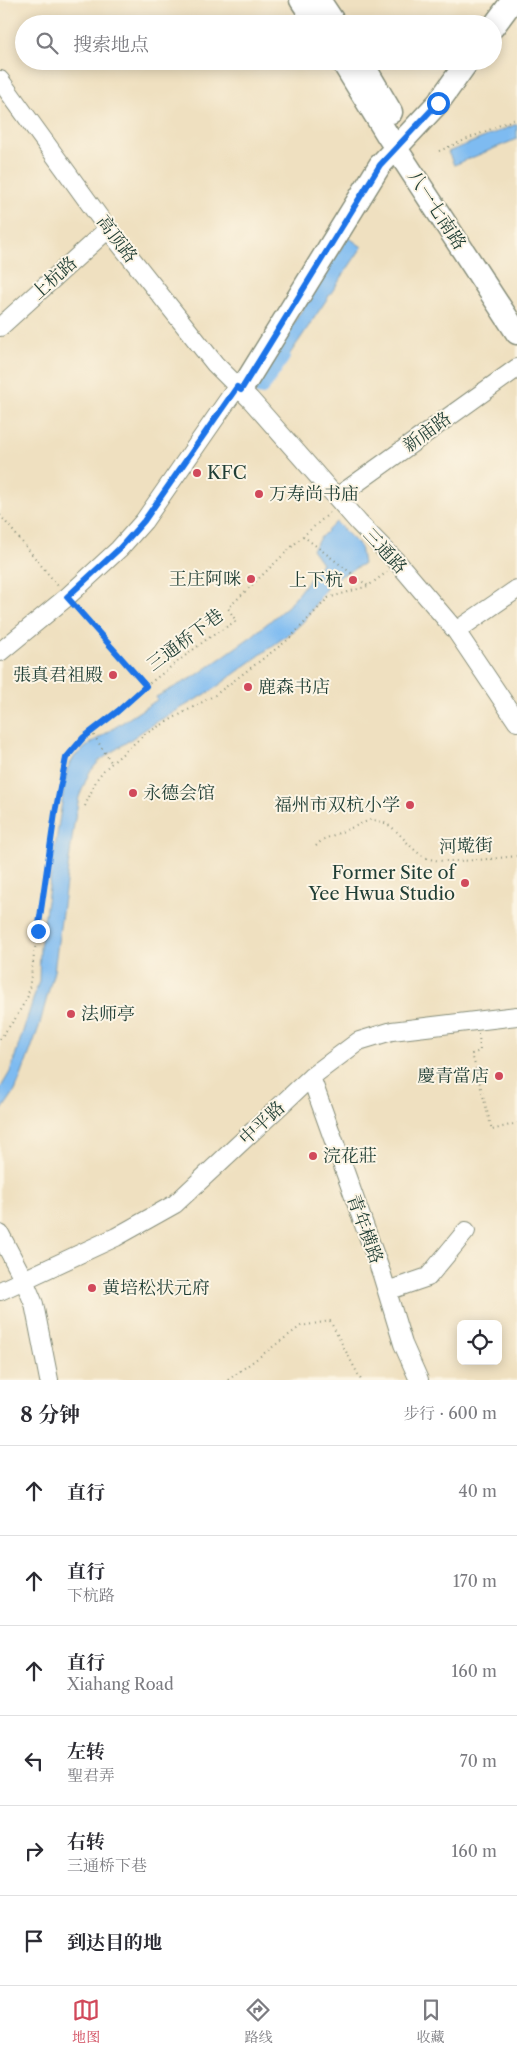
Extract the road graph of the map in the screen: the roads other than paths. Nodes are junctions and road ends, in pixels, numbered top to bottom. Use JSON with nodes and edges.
{"nodes":[{"id":1,"x":301,"y":0,"type":"edge"},
{"id":2,"x":319,"y":0,"type":"edge"},
{"id":3,"x":500,"y":0,"type":"edge"},
{"id":4,"x":513,"y":0,"type":"edge"},
{"id":5,"x":311,"y":15,"type":"edge"},
{"id":6,"x":329,"y":15,"type":"edge"},
{"id":7,"x":489,"y":15,"type":"edge"},
{"id":8,"x":502,"y":15,"type":"edge"},
{"id":9,"x":349,"y":70,"type":"edge"},
{"id":10,"x":366,"y":70,"type":"edge"},
{"id":11,"x":451,"y":70,"type":"edge"},
{"id":12,"x":462,"y":70,"type":"edge"},
{"id":13,"x":0,"y":80,"type":"edge"},
{"id":14,"x":397,"y":137,"type":"junction"},
{"id":15,"x":108,"y":229,"type":"junction"},
{"id":16,"x":517,"y":310,"type":"edge"},
{"id":17,"x":0,"y":327,"type":"edge"},
{"id":18,"x":517,"y":333,"type":"edge"},
{"id":19,"x":0,"y":334,"type":"edge"},
{"id":20,"x":0,"y":342,"type":"edge"},
{"id":21,"x":517,"y":368,"type":"edge"},
{"id":22,"x":237,"y":386,"type":"junction"},
{"id":23,"x":339,"y":500,"type":"junction"},
{"id":24,"x":517,"y":589,"type":"edge"},
{"id":25,"x":456,"y":632,"type":"junction"},
{"id":26,"x":0,"y":652,"type":"edge"},
{"id":27,"x":517,"y":722,"type":"edge"},
{"id":28,"x":517,"y":1016,"type":"edge"},
{"id":29,"x":311,"y":1077,"type":"junction"},
{"id":30,"x":466,"y":1231,"type":"dead end"},
{"id":31,"x":0,"y":1234,"type":"edge"},
{"id":32,"x":24,"y":1280,"type":"junction"},
{"id":33,"x":0,"y":1291,"type":"edge"},
{"id":34,"x":387,"y":1291,"type":"junction"},
{"id":35,"x":49,"y":1380,"type":"edge"},
{"id":36,"x":419,"y":1380,"type":"edge"}],
"edges":[{"from":1,"to":5,"type":"main road"},
{"from":2,"to":6,"type":"main road"},
{"from":3,"to":7,"type":"main road"},
{"from":4,"to":8,"type":"main road"},
{"from":9,"to":14,"type":"main road","name":"八一七南路"},
{"from":10,"to":14,"type":"main road","name":"八一七南路"},
{"from":11,"to":14,"type":"main road"},
{"from":12,"to":14,"type":"main road"},
{"from":13,"to":15,"type":"street","name":"高顶路"},
{"from":14,"to":16,"type":"main road","name":"八一七南路"},
{"from":14,"to":18,"type":"main road","name":"八一七南路"},
{"from":14,"to":22,"type":"main road"},
{"from":15,"to":17,"type":"street","name":"上杭路"},
{"from":15,"to":22,"type":"street","name":"高顶路"},
{"from":19,"to":20,"type":"street"},
{"from":21,"to":23,"type":"street","name":"新庙路"},
{"from":22,"to":23,"type":"street","name":"三通路"},
{"from":22,"to":26,"type":"street"},
{"from":23,"to":25,"type":"street","name":"三通路"},
{"from":24,"to":25,"type":"street"},
{"from":25,"to":27,"type":"street","name":"三通路"},
{"from":28,"to":29,"type":"street","name":"中平路"},
{"from":29,"to":32,"type":"street","name":"中平路"},
{"from":29,"to":34,"type":"street","name":"青年横路"},
{"from":30,"to":34,"type":"street"},
{"from":31,"to":32,"type":"street"},
{"from":32,"to":33,"type":"street","name":"中平路"},
{"from":32,"to":35,"type":"street"},
{"from":34,"to":36,"type":"street","name":"青年横路"}]}
